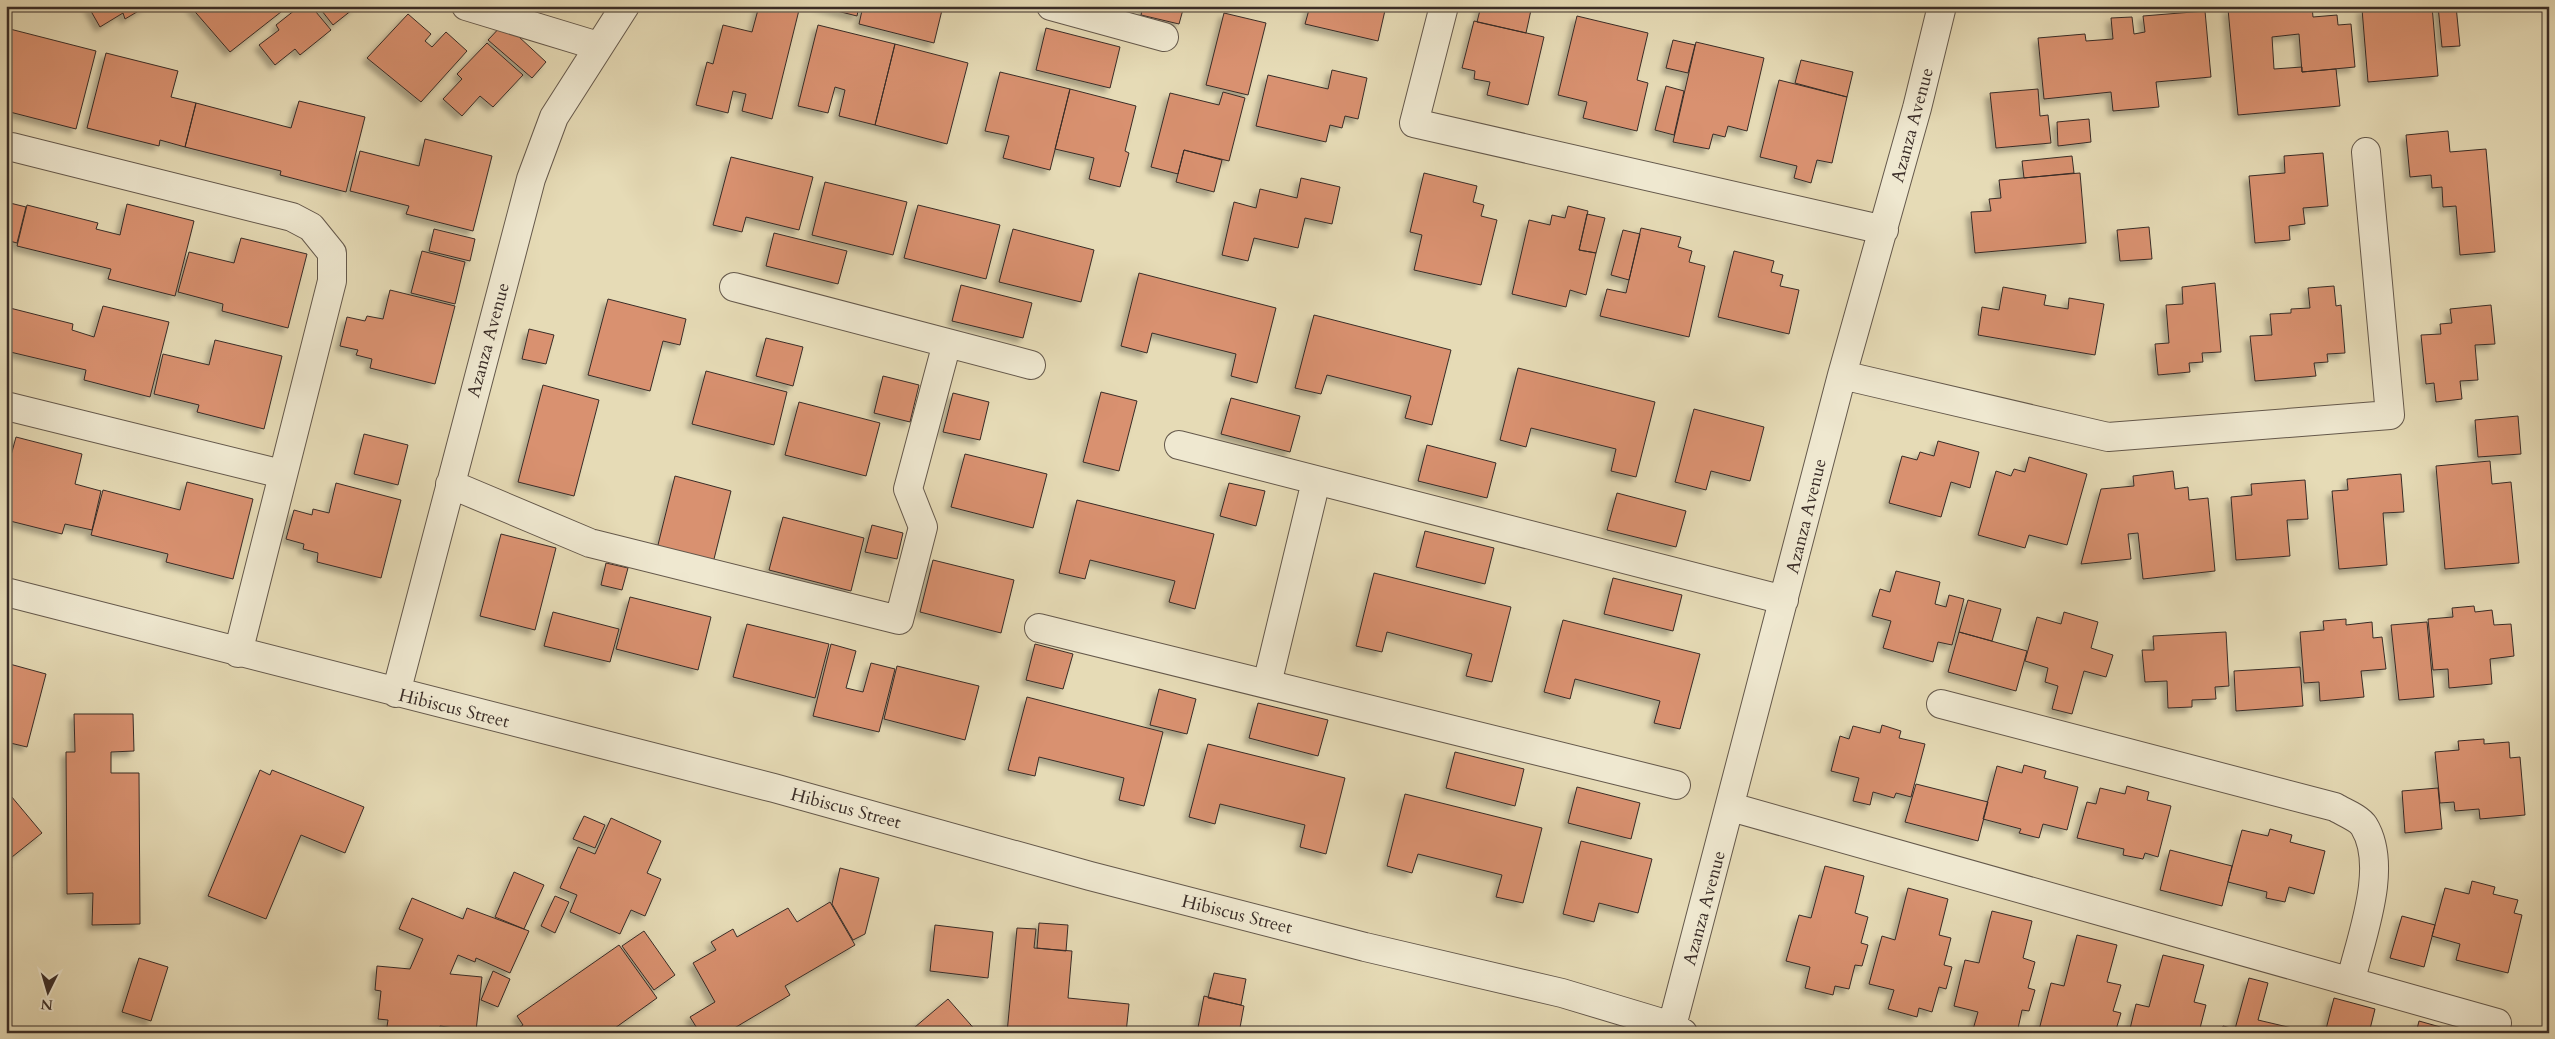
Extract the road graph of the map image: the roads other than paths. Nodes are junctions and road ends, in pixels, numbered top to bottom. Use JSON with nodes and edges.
{"nodes":[{"id":1,"x":466,"y":6,"type":"edge"},
{"id":2,"x":625,"y":6,"type":"edge"},
{"id":3,"x":1051,"y":6,"type":"edge"},
{"id":4,"x":1444,"y":6,"type":"edge"},
{"id":5,"x":1942,"y":6,"type":"edge"},
{"id":6,"x":1164,"y":37,"type":"dead end"},
{"id":7,"x":598,"y":46,"type":"junction"},
{"id":8,"x":12,"y":147,"type":"dead end"},
{"id":9,"x":2366,"y":152,"type":"dead end"},
{"id":10,"x":1884,"y":230,"type":"junction"},
{"id":11,"x":734,"y":287,"type":"dead end"},
{"id":12,"x":948,"y":343,"type":"junction"},
{"id":13,"x":1031,"y":365,"type":"dead end"},
{"id":14,"x":1842,"y":375,"type":"junction"},
{"id":15,"x":6,"y":406,"type":"edge"},
{"id":16,"x":1178,"y":445,"type":"dead end"},
{"id":17,"x":282,"y":474,"type":"junction"},
{"id":18,"x":1316,"y":481,"type":"junction"},
{"id":19,"x":450,"y":484,"type":"junction"},
{"id":20,"x":6,"y":592,"type":"edge"},
{"id":21,"x":1784,"y":600,"type":"junction"},
{"id":22,"x":1039,"y":628,"type":"dead end"},
{"id":23,"x":238,"y":653,"type":"junction"},
{"id":24,"x":1267,"y":684,"type":"junction"},
{"id":25,"x":396,"y":693,"type":"junction"},
{"id":26,"x":1941,"y":704,"type":"dead end"},
{"id":27,"x":1676,"y":785,"type":"dead end"},
{"id":28,"x":1730,"y":807,"type":"junction"},
{"id":29,"x":2351,"y":980,"type":"junction"},
{"id":30,"x":2497,"y":1023,"type":"dead end"},
{"id":31,"x":1677,"y":1030,"type":"edge"}],
"edges":[{"from":1,"to":7,"type":"street"},
{"from":2,"to":7,"type":"street","name":"Azanza Avenue"},
{"from":3,"to":6,"type":"street"},
{"from":4,"to":10,"type":"street"},
{"from":5,"to":10,"type":"street","name":"Azanza Avenue"},
{"from":7,"to":19,"type":"street","name":"Azanza Avenue"},
{"from":8,"to":17,"type":"street"},
{"from":9,"to":14,"type":"street"},
{"from":10,"to":14,"type":"street","name":"Azanza Avenue"},
{"from":11,"to":12,"type":"street"},
{"from":12,"to":13,"type":"street"},
{"from":12,"to":19,"type":"street"},
{"from":14,"to":21,"type":"street","name":"Azanza Avenue"},
{"from":15,"to":17,"type":"street"},
{"from":16,"to":18,"type":"street"},
{"from":17,"to":23,"type":"street"},
{"from":18,"to":21,"type":"street"},
{"from":18,"to":24,"type":"street"},
{"from":19,"to":25,"type":"street","name":"Azanza Avenue"},
{"from":20,"to":23,"type":"street","name":"Hibiscus Street"},
{"from":21,"to":28,"type":"street","name":"Azanza Avenue"},
{"from":22,"to":24,"type":"street"},
{"from":23,"to":25,"type":"street","name":"Hibiscus Street"},
{"from":24,"to":27,"type":"street"},
{"from":25,"to":31,"type":"street","name":"Hibiscus Street"},
{"from":26,"to":29,"type":"street"},
{"from":28,"to":29,"type":"street"},
{"from":28,"to":31,"type":"street","name":"Azanza Avenue"},
{"from":29,"to":30,"type":"street"}]}
